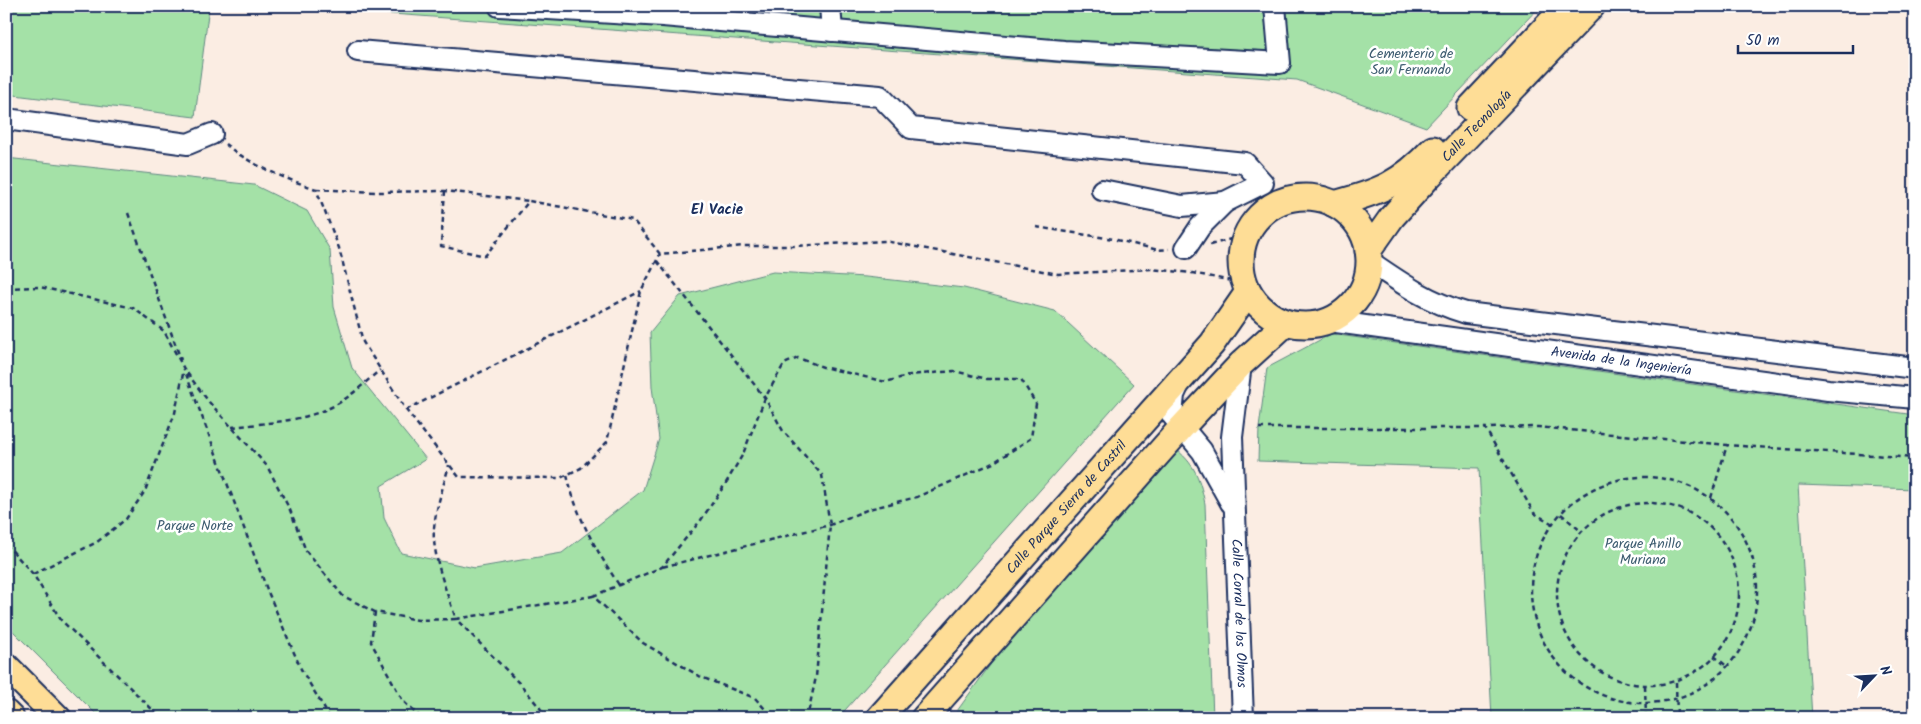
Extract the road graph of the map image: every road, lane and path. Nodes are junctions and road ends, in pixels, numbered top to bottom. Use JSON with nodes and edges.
{"nodes":[{"id":1,"x":499,"y":6,"type":"edge"},
{"id":2,"x":830,"y":6,"type":"edge"},
{"id":3,"x":1275,"y":6,"type":"edge"},
{"id":4,"x":1566,"y":6,"type":"edge"},
{"id":5,"x":1592,"y":6,"type":"edge"},
{"id":6,"x":663,"y":11,"type":"edge"},
{"id":7,"x":832,"y":31,"type":"junction"},
{"id":8,"x":358,"y":51,"type":"dead end"},
{"id":9,"x":6,"y":119,"type":"edge"},
{"id":10,"x":212,"y":134,"type":"joint"},
{"id":11,"x":316,"y":189,"type":"junction"},
{"id":12,"x":1102,"y":190,"type":"dead end"},
{"id":13,"x":445,"y":191,"type":"junction"},
{"id":14,"x":529,"y":202,"type":"junction"},
{"id":15,"x":1225,"y":202,"type":"junction"},
{"id":16,"x":1334,"y":204,"type":"junction"},
{"id":17,"x":128,"y":213,"type":"dead end"},
{"id":18,"x":1036,"y":227,"type":"dead end"},
{"id":19,"x":1245,"y":235,"type":"junction"},
{"id":20,"x":1186,"y":248,"type":"junction"},
{"id":21,"x":660,"y":254,"type":"junction"},
{"id":22,"x":1368,"y":256,"type":"junction"},
{"id":23,"x":656,"y":261,"type":"junction"},
{"id":24,"x":6,"y":288,"type":"edge"},
{"id":25,"x":1246,"y":288,"type":"junction"},
{"id":26,"x":641,"y":291,"type":"junction"},
{"id":27,"x":1329,"y":321,"type":"junction"},
{"id":28,"x":1286,"y":323,"type":"junction"},
{"id":29,"x":1241,"y":364,"type":"junction"},
{"id":30,"x":1915,"y":368,"type":"edge"},
{"id":31,"x":184,"y":369,"type":"junction"},
{"id":32,"x":380,"y":370,"type":"junction"},
{"id":33,"x":1183,"y":376,"type":"junction"},
{"id":34,"x":765,"y":398,"type":"junction"},
{"id":35,"x":1915,"y":398,"type":"edge"},
{"id":36,"x":406,"y":410,"type":"junction"},
{"id":37,"x":232,"y":427,"type":"junction"},
{"id":38,"x":1181,"y":428,"type":"junction"},
{"id":39,"x":1259,"y":428,"type":"dead end"},
{"id":40,"x":1486,"y":428,"type":"junction"},
{"id":41,"x":1727,"y":445,"type":"junction"},
{"id":42,"x":1915,"y":458,"type":"edge"},
{"id":43,"x":449,"y":465,"type":"junction"},
{"id":44,"x":567,"y":475,"type":"junction"},
{"id":45,"x":1711,"y":498,"type":"junction"},
{"id":46,"x":1234,"y":510,"type":"junction"},
{"id":47,"x":1561,"y":514,"type":"junction"},
{"id":48,"x":1553,"y":524,"type":"junction"},
{"id":49,"x":830,"y":526,"type":"junction"},
{"id":50,"x":1582,"y":532,"type":"junction"},
{"id":51,"x":6,"y":544,"type":"edge"},
{"id":52,"x":662,"y":568,"type":"junction"},
{"id":53,"x":33,"y":574,"type":"junction"},
{"id":54,"x":619,"y":585,"type":"junction"},
{"id":55,"x":593,"y":596,"type":"junction"},
{"id":56,"x":375,"y":612,"type":"junction"},
{"id":57,"x":456,"y":619,"type":"junction"},
{"id":58,"x":1714,"y":656,"type":"junction"},
{"id":59,"x":6,"y":666,"type":"edge"},
{"id":60,"x":1728,"y":667,"type":"junction"},
{"id":61,"x":1676,"y":682,"type":"junction"},
{"id":62,"x":1645,"y":686,"type":"junction"},
{"id":63,"x":1677,"y":698,"type":"junction"},
{"id":64,"x":1646,"y":703,"type":"junction"},
{"id":65,"x":6,"y":713,"type":"edge"},
{"id":66,"x":11,"y":718,"type":"edge"},
{"id":67,"x":58,"y":718,"type":"edge"},
{"id":68,"x":161,"y":718,"type":"edge"},
{"id":69,"x":330,"y":718,"type":"edge"},
{"id":70,"x":421,"y":718,"type":"edge"},
{"id":71,"x":548,"y":718,"type":"edge"},
{"id":72,"x":773,"y":718,"type":"edge"},
{"id":73,"x":807,"y":718,"type":"edge"},
{"id":74,"x":879,"y":718,"type":"edge"},
{"id":75,"x":924,"y":718,"type":"edge"},
{"id":76,"x":1243,"y":718,"type":"edge"},
{"id":77,"x":1646,"y":718,"type":"edge"},
{"id":78,"x":1677,"y":718,"type":"edge"}],
"edges":[{"from":1,"to":6,"type":"street"},
{"from":2,"to":7,"type":"street"},
{"from":3,"to":7,"type":"street"},
{"from":4,"to":16,"type":"main road","name":"Calle Tecnología"},
{"from":5,"to":22,"type":"main road","name":"Calle Tecnología"},
{"from":6,"to":7,"type":"street"},
{"from":8,"to":15,"type":"street"},
{"from":9,"to":10,"type":"street"},
{"from":10,"to":11,"type":"path"},
{"from":11,"to":13,"type":"path"},
{"from":11,"to":32,"type":"path"},
{"from":12,"to":15,"type":"street"},
{"from":13,"to":14,"type":"path"},
{"from":13,"to":14,"type":"path"},
{"from":14,"to":21,"type":"path"},
{"from":15,"to":20,"type":"street"},
{"from":16,"to":19,"type":"main road"},
{"from":16,"to":22,"type":"main road"},
{"from":17,"to":31,"type":"path"},
{"from":18,"to":20,"type":"path"},
{"from":19,"to":20,"type":"path"},
{"from":19,"to":25,"type":"main road"},
{"from":21,"to":23,"type":"path"},
{"from":21,"to":25,"type":"path"},
{"from":22,"to":27,"type":"main road"},
{"from":22,"to":30,"type":"street","name":"Avenida de la Ingeniería"},
{"from":23,"to":26,"type":"path"},
{"from":23,"to":34,"type":"path"},
{"from":24,"to":31,"type":"path"},
{"from":25,"to":28,"type":"main road"},
{"from":25,"to":33,"type":"main road","name":"Calle Parque Sierra de Castril"},
{"from":26,"to":36,"type":"path"},
{"from":26,"to":44,"type":"path"},
{"from":27,"to":28,"type":"main road"},
{"from":27,"to":35,"type":"street","name":"Avenida de la Ingeniería"},
{"from":28,"to":29,"type":"main road"},
{"from":29,"to":38,"type":"main road"},
{"from":29,"to":46,"type":"street","name":"Calle Corral de los Olmos"},
{"from":31,"to":37,"type":"path"},
{"from":31,"to":53,"type":"path"},
{"from":31,"to":69,"type":"path"},
{"from":32,"to":36,"type":"path"},
{"from":32,"to":37,"type":"path"},
{"from":33,"to":38,"type":"street"},
{"from":33,"to":74,"type":"main road","name":"Calle Parque Sierra de Castril"},
{"from":34,"to":49,"type":"path"},
{"from":34,"to":49,"type":"path"},
{"from":34,"to":52,"type":"path"},
{"from":36,"to":43,"type":"path"},
{"from":37,"to":56,"type":"path"},
{"from":38,"to":46,"type":"street"},
{"from":38,"to":75,"type":"main road"},
{"from":39,"to":40,"type":"path"},
{"from":40,"to":41,"type":"path"},
{"from":40,"to":48,"type":"path"},
{"from":41,"to":42,"type":"path"},
{"from":41,"to":45,"type":"path"},
{"from":43,"to":44,"type":"path"},
{"from":43,"to":57,"type":"path"},
{"from":44,"to":54,"type":"path"},
{"from":45,"to":47,"type":"path"},
{"from":45,"to":60,"type":"path"},
{"from":46,"to":76,"type":"street","name":"Calle Corral de los Olmos"},
{"from":47,"to":48,"type":"path"},
{"from":47,"to":50,"type":"path"},
{"from":48,"to":64,"type":"path"},
{"from":49,"to":52,"type":"path"},
{"from":49,"to":73,"type":"path"},
{"from":50,"to":58,"type":"path"},
{"from":50,"to":62,"type":"path"},
{"from":51,"to":53,"type":"path"},
{"from":52,"to":54,"type":"path"},
{"from":53,"to":68,"type":"path"},
{"from":54,"to":55,"type":"path"},
{"from":55,"to":57,"type":"path"},
{"from":55,"to":72,"type":"path"},
{"from":56,"to":57,"type":"path"},
{"from":56,"to":70,"type":"path"},
{"from":57,"to":71,"type":"path"},
{"from":58,"to":60,"type":"path"},
{"from":58,"to":61,"type":"path"},
{"from":59,"to":67,"type":"main road"},
{"from":60,"to":63,"type":"path"},
{"from":61,"to":62,"type":"path"},
{"from":61,"to":63,"type":"path"},
{"from":62,"to":64,"type":"path"},
{"from":63,"to":64,"type":"path"},
{"from":63,"to":78,"type":"path"},
{"from":64,"to":77,"type":"path"},
{"from":65,"to":66,"type":"main road"}]}
